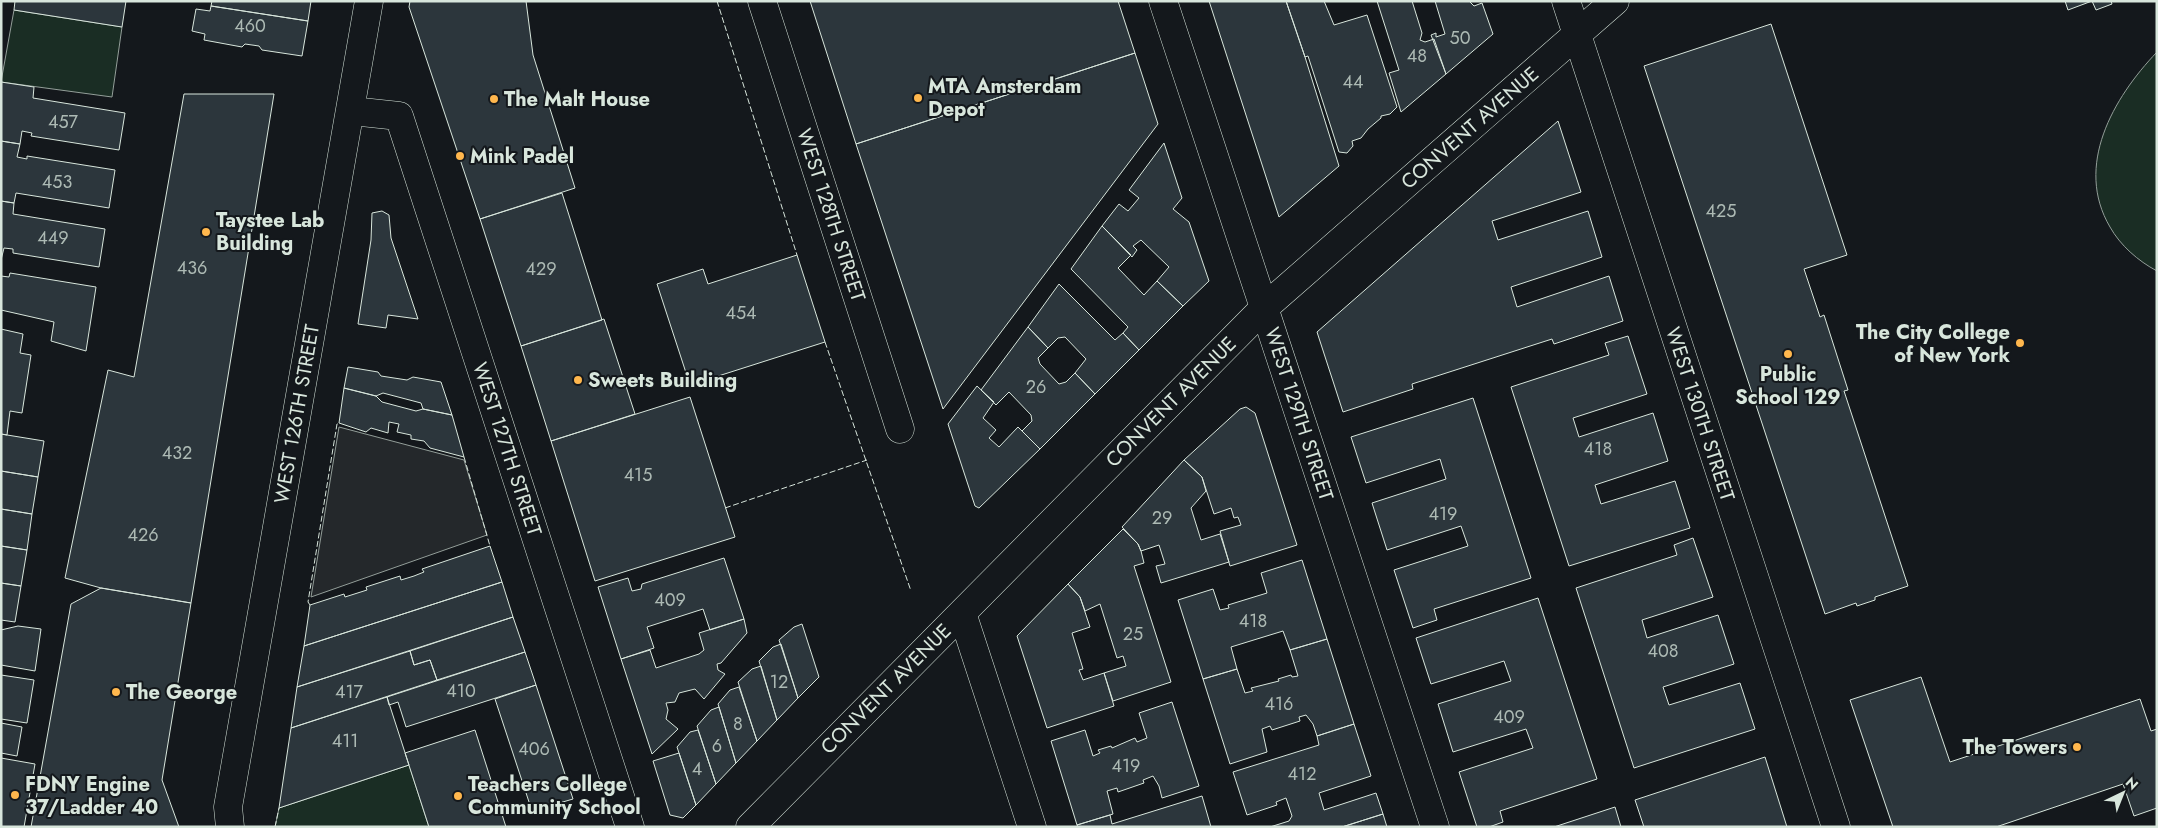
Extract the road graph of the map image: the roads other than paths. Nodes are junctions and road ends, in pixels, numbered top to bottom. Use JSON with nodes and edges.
{"nodes":[{"id":1,"x":369,"y":1,"type":"edge"},
{"id":2,"x":762,"y":1,"type":"edge"},
{"id":3,"x":1163,"y":1,"type":"edge"},
{"id":4,"x":1566,"y":1,"type":"edge"},
{"id":5,"x":1615,"y":1,"type":"edge"},
{"id":6,"x":1577,"y":35,"type":"junction"},
{"id":7,"x":352,"y":111,"type":"junction"},
{"id":8,"x":1264,"y":308,"type":"junction"},
{"id":9,"x":900,"y":429,"type":"dead end"},
{"id":10,"x":962,"y":613,"type":"junction"},
{"id":11,"x":230,"y":827,"type":"edge"},
{"id":12,"x":630,"y":827,"type":"edge"},
{"id":13,"x":750,"y":827,"type":"edge"},
{"id":14,"x":1032,"y":827,"type":"edge"},
{"id":15,"x":1434,"y":827,"type":"edge"},
{"id":16,"x":1836,"y":827,"type":"edge"}],
"edges":[{"from":1,"to":7,"type":"street","name":"WEST 126TH STREET"},
{"from":2,"to":9,"type":"street","name":"WEST 128TH STREET"},
{"from":3,"to":8,"type":"street","name":"WEST 129TH STREET"},
{"from":4,"to":6,"type":"street","name":"WEST 130TH STREET"},
{"from":5,"to":6,"type":"street","name":"CONVENT AVENUE"},
{"from":6,"to":8,"type":"street","name":"CONVENT AVENUE"},
{"from":6,"to":16,"type":"street","name":"WEST 130TH STREET"},
{"from":7,"to":11,"type":"street","name":"WEST 126TH STREET"},
{"from":7,"to":12,"type":"street","name":"WEST 127TH STREET"},
{"from":8,"to":10,"type":"street","name":"CONVENT AVENUE"},
{"from":8,"to":15,"type":"street","name":"WEST 129TH STREET"},
{"from":10,"to":13,"type":"street","name":"CONVENT AVENUE"},
{"from":10,"to":14,"type":"street"}]}
